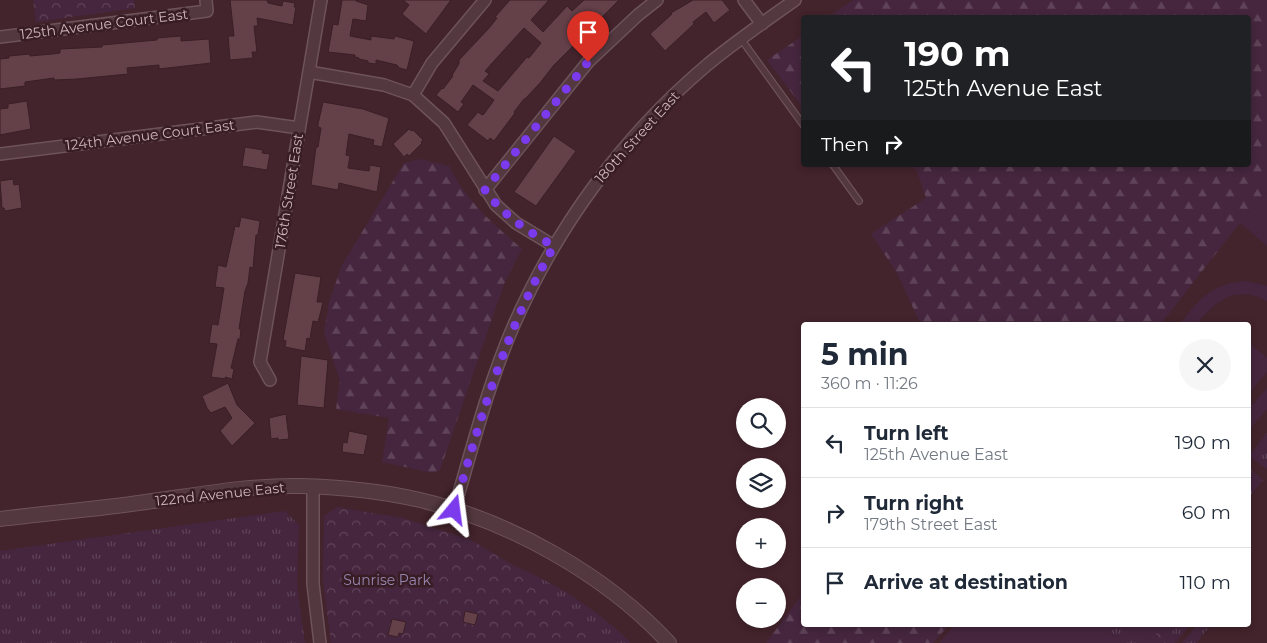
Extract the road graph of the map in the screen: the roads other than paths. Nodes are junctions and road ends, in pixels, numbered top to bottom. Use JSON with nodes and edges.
{"nodes":[{"id":1,"x":321,"y":0,"type":"edge"},
{"id":2,"x":485,"y":0,"type":"edge"},
{"id":3,"x":657,"y":0,"type":"edge"},
{"id":4,"x":744,"y":0,"type":"edge"},
{"id":5,"x":795,"y":0,"type":"edge"},
{"id":6,"x":206,"y":5,"type":"edge"},
{"id":7,"x":762,"y":24,"type":"junction"},
{"id":8,"x":0,"y":37,"type":"edge"},
{"id":9,"x":741,"y":39,"type":"junction"},
{"id":10,"x":309,"y":72,"type":"junction"},
{"id":11,"x":413,"y":95,"type":"junction"},
{"id":12,"x":801,"y":122,"type":"edge"},
{"id":13,"x":299,"y":128,"type":"junction"},
{"id":14,"x":0,"y":154,"type":"edge"},
{"id":15,"x":834,"y":167,"type":"edge"},
{"id":16,"x":485,"y":190,"type":"junction"},
{"id":17,"x":860,"y":201,"type":"dead end"},
{"id":18,"x":554,"y":246,"type":"junction"},
{"id":19,"x":270,"y":380,"type":"dead end"},
{"id":20,"x":313,"y":487,"type":"junction"},
{"id":21,"x":454,"y":510,"type":"junction"},
{"id":22,"x":0,"y":519,"type":"edge"},
{"id":23,"x":320,"y":643,"type":"edge"},
{"id":24,"x":669,"y":643,"type":"edge"}],
"edges":[{"from":1,"to":10,"type":"street","name":"176th Street East"},
{"from":2,"to":11,"type":"street"},
{"from":3,"to":16,"type":"street"},
{"from":4,"to":7,"type":"street"},
{"from":5,"to":7,"type":"street","name":"180th Street East"},
{"from":6,"to":8,"type":"street","name":"125th Avenue Court East"},
{"from":7,"to":9,"type":"street","name":"180th Street East"},
{"from":9,"to":12,"type":"lane"},
{"from":9,"to":18,"type":"street","name":"180th Street East"},
{"from":10,"to":11,"type":"street"},
{"from":10,"to":13,"type":"street","name":"176th Street East"},
{"from":11,"to":16,"type":"street"},
{"from":13,"to":14,"type":"street","name":"124th Avenue Court East"},
{"from":13,"to":19,"type":"street","name":"176th Street East"},
{"from":15,"to":17,"type":"lane"},
{"from":16,"to":18,"type":"street"},
{"from":18,"to":21,"type":"street","name":"180th Street East"},
{"from":20,"to":21,"type":"street","name":"122nd Avenue East"},
{"from":20,"to":22,"type":"street","name":"122nd Avenue East"},
{"from":20,"to":23,"type":"street"},
{"from":21,"to":24,"type":"street","name":"122nd Avenue East"}]}
